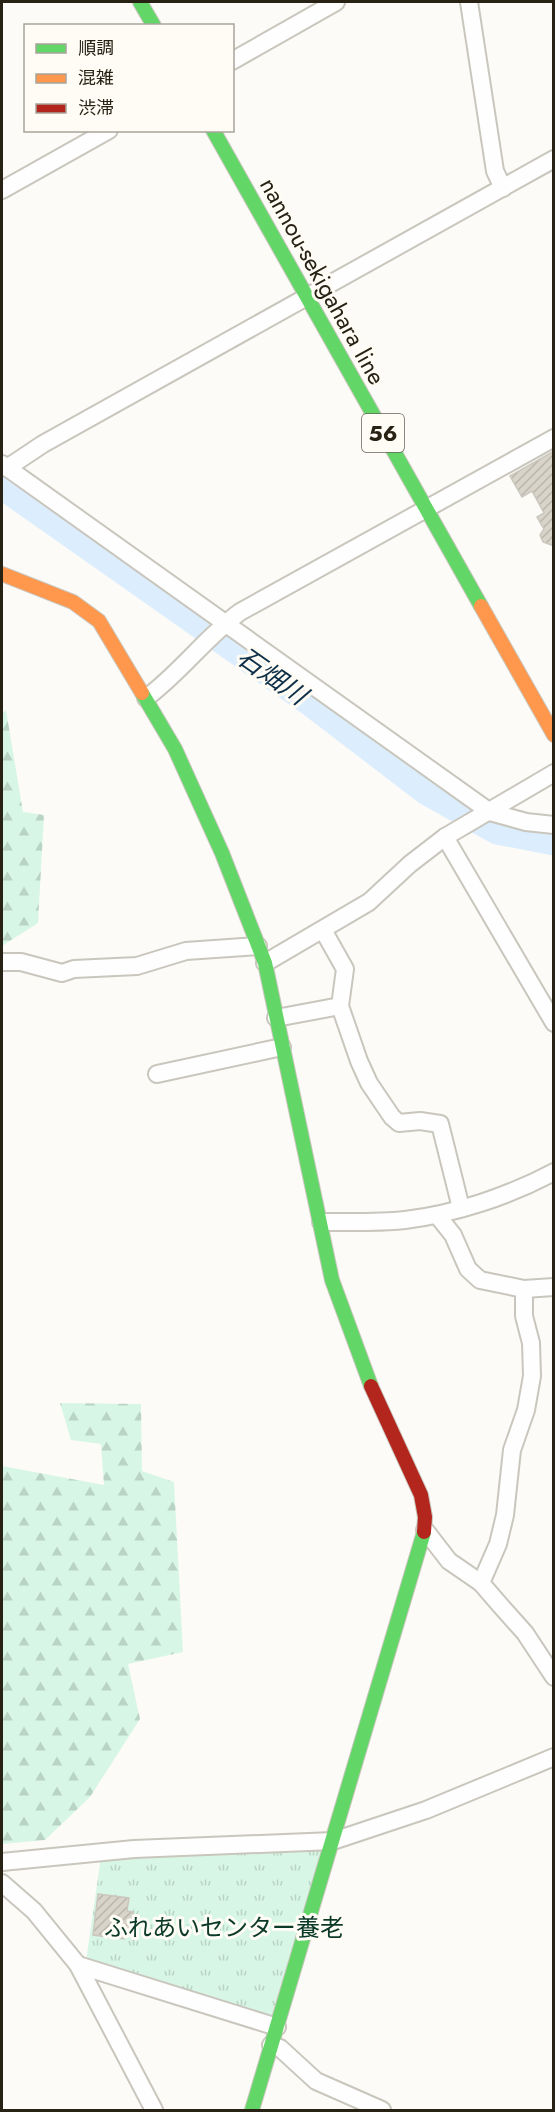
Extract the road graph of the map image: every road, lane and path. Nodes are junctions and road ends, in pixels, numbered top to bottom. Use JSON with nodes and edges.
{"nodes":[{"id":1,"x":140,"y":2,"type":"edge"},
{"id":2,"x":336,"y":2,"type":"edge"},
{"id":3,"x":470,"y":2,"type":"edge"},
{"id":4,"x":153,"y":24,"type":"edge"},
{"id":5,"x":234,"y":60,"type":"edge"},
{"id":6,"x":105,"y":132,"type":"edge"},
{"id":7,"x":214,"y":132,"type":"edge"},
{"id":8,"x":554,"y":159,"type":"edge"},
{"id":9,"x":503,"y":188,"type":"junction"},
{"id":10,"x":2,"y":190,"type":"edge"},
{"id":11,"x":307,"y":297,"type":"junction"},
{"id":12,"x":554,"y":438,"type":"edge"},
{"id":13,"x":4,"y":466,"type":"edge"},
{"id":14,"x":426,"y":510,"type":"junction"},
{"id":15,"x":2,"y":574,"type":"edge"},
{"id":16,"x":222,"y":627,"type":"junction"},
{"id":17,"x":146,"y":698,"type":"junction"},
{"id":18,"x":554,"y":735,"type":"edge"},
{"id":19,"x":554,"y":774,"type":"edge"},
{"id":20,"x":487,"y":813,"type":"junction"},
{"id":21,"x":554,"y":825,"type":"edge"},
{"id":22,"x":445,"y":837,"type":"junction"},
{"id":23,"x":323,"y":930,"type":"junction"},
{"id":24,"x":258,"y":946,"type":"junction"},
{"id":25,"x":2,"y":962,"type":"edge"},
{"id":26,"x":265,"y":963,"type":"junction"},
{"id":27,"x":340,"y":1006,"type":"junction"},
{"id":28,"x":276,"y":1018,"type":"junction"},
{"id":29,"x":554,"y":1023,"type":"edge"},
{"id":30,"x":282,"y":1047,"type":"junction"},
{"id":31,"x":157,"y":1074,"type":"dead end"},
{"id":32,"x":554,"y":1172,"type":"edge"},
{"id":33,"x":461,"y":1208,"type":"junction"},
{"id":34,"x":438,"y":1215,"type":"junction"},
{"id":35,"x":321,"y":1222,"type":"junction"},
{"id":36,"x":554,"y":1287,"type":"edge"},
{"id":37,"x":524,"y":1289,"type":"junction"},
{"id":38,"x":424,"y":1530,"type":"junction"},
{"id":39,"x":481,"y":1583,"type":"junction"},
{"id":40,"x":554,"y":1677,"type":"edge"},
{"id":41,"x":554,"y":1757,"type":"edge"},
{"id":42,"x":333,"y":1841,"type":"junction"},
{"id":43,"x":2,"y":1862,"type":"edge"},
{"id":44,"x":2,"y":1883,"type":"edge"},
{"id":45,"x":78,"y":1965,"type":"junction"},
{"id":46,"x":277,"y":2027,"type":"junction"},
{"id":47,"x":271,"y":2045,"type":"junction"},
{"id":48,"x":154,"y":2110,"type":"edge"},
{"id":49,"x":252,"y":2110,"type":"edge"},
{"id":50,"x":382,"y":2110,"type":"edge"}],
"edges":[{"from":1,"to":4,"type":"street"},
{"from":2,"to":5,"type":"street"},
{"from":3,"to":9,"type":"street"},
{"from":6,"to":10,"type":"street"},
{"from":7,"to":11,"type":"street","name":"nannou-sekigahara line","number":"56"},
{"from":8,"to":9,"type":"street"},
{"from":9,"to":11,"type":"street"},
{"from":11,"to":13,"type":"street"},
{"from":11,"to":14,"type":"street","name":"nannou-sekigahara line","number":"56"},
{"from":12,"to":14,"type":"street"},
{"from":13,"to":16,"type":"street"},
{"from":14,"to":16,"type":"street"},
{"from":14,"to":18,"type":"street","name":"nannou-sekigahara line","number":"56"},
{"from":15,"to":17,"type":"street"},
{"from":16,"to":17,"type":"street"},
{"from":16,"to":20,"type":"street"},
{"from":17,"to":24,"type":"street"},
{"from":19,"to":20,"type":"street"},
{"from":20,"to":21,"type":"street"},
{"from":20,"to":22,"type":"street"},
{"from":22,"to":23,"type":"street"},
{"from":22,"to":29,"type":"street"},
{"from":23,"to":26,"type":"street"},
{"from":23,"to":27,"type":"street"},
{"from":24,"to":25,"type":"street"},
{"from":24,"to":26,"type":"street"},
{"from":26,"to":28,"type":"street"},
{"from":27,"to":28,"type":"street"},
{"from":27,"to":33,"type":"street"},
{"from":28,"to":30,"type":"street"},
{"from":30,"to":31,"type":"street"},
{"from":30,"to":35,"type":"street"},
{"from":32,"to":33,"type":"street"},
{"from":33,"to":34,"type":"street"},
{"from":34,"to":35,"type":"street"},
{"from":34,"to":37,"type":"street"},
{"from":35,"to":38,"type":"street"},
{"from":36,"to":37,"type":"street"},
{"from":37,"to":39,"type":"street"},
{"from":38,"to":39,"type":"street"},
{"from":38,"to":42,"type":"street"},
{"from":39,"to":40,"type":"street"},
{"from":41,"to":42,"type":"street"},
{"from":42,"to":43,"type":"street"},
{"from":42,"to":46,"type":"street"},
{"from":44,"to":45,"type":"street"},
{"from":45,"to":46,"type":"street"},
{"from":45,"to":48,"type":"street"},
{"from":46,"to":47,"type":"street"},
{"from":47,"to":49,"type":"street"},
{"from":47,"to":50,"type":"street"}]}
